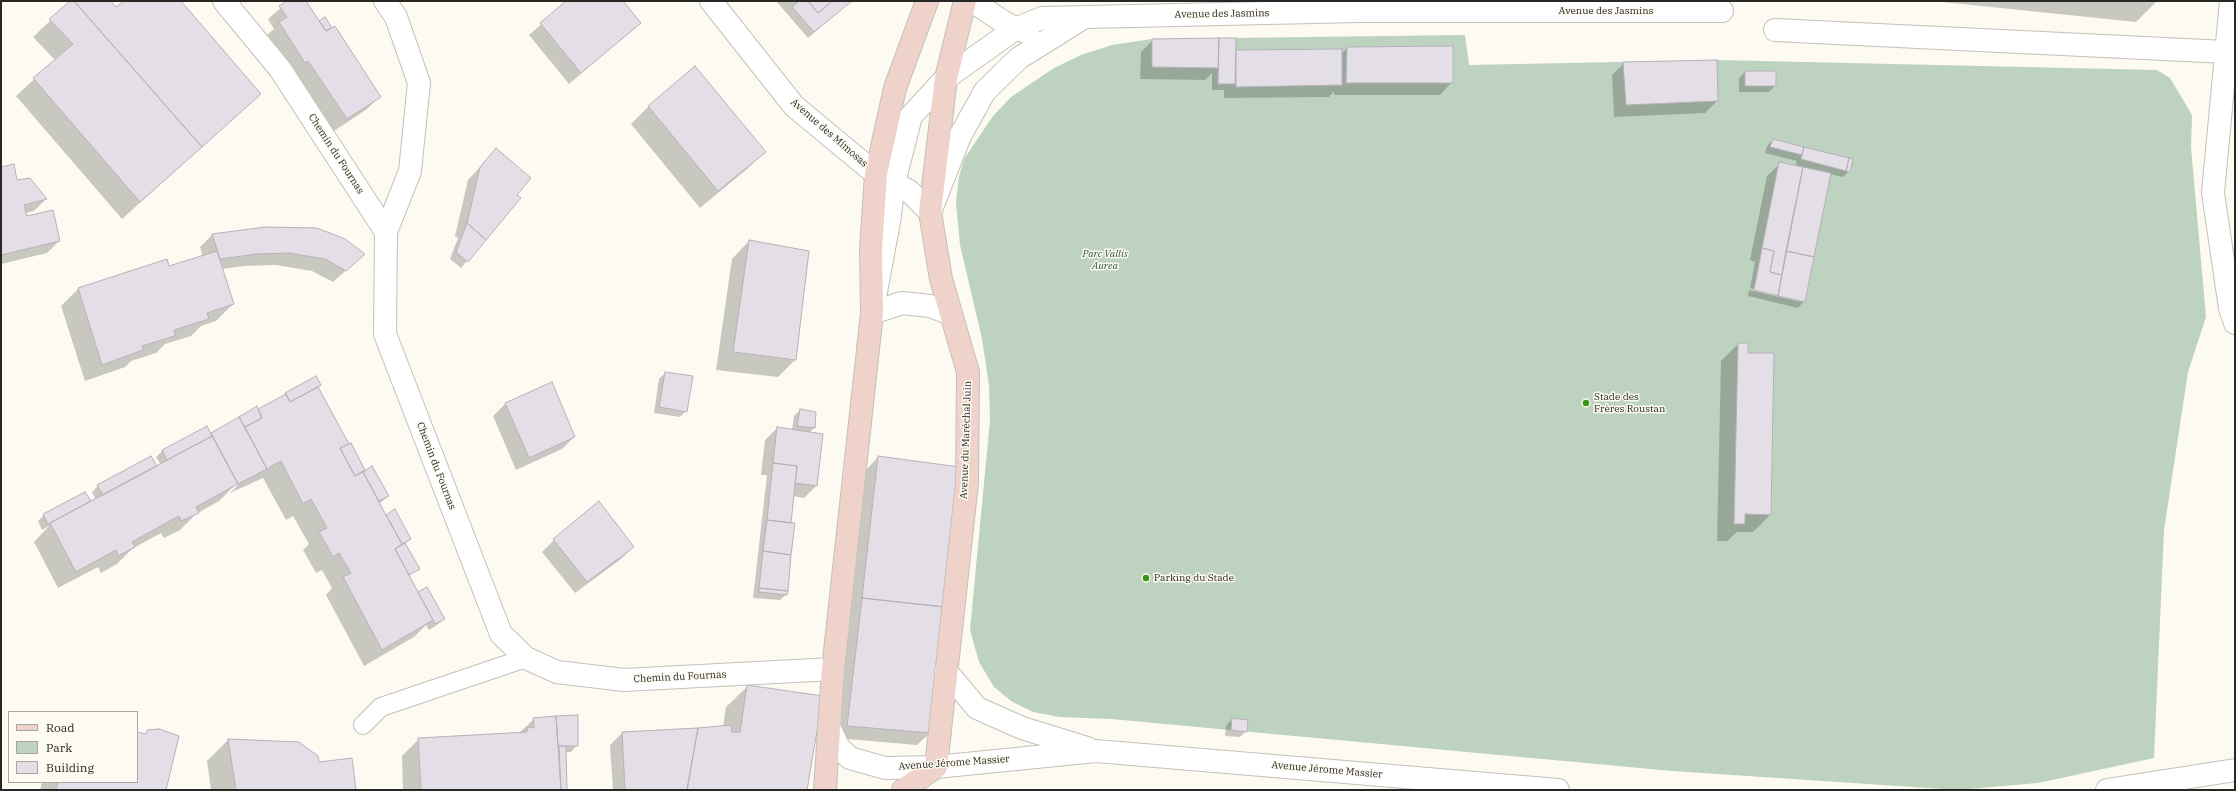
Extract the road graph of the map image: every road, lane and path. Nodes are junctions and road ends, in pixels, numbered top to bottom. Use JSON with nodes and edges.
{"nodes":[{"id":1,"x":224,"y":1,"type":"edge"},
{"id":2,"x":385,"y":1,"type":"edge"},
{"id":3,"x":711,"y":1,"type":"edge"},
{"id":4,"x":927,"y":1,"type":"edge"},
{"id":5,"x":965,"y":1,"type":"edge"},
{"id":6,"x":972,"y":1,"type":"edge"},
{"id":7,"x":1043,"y":1,"type":"edge"},
{"id":8,"x":2231,"y":1,"type":"edge"},
{"id":9,"x":1361,"y":6,"type":"edge"},
{"id":10,"x":1486,"y":6,"type":"edge"},
{"id":11,"x":1722,"y":11,"type":"dead end"},
{"id":12,"x":1086,"y":17,"type":"junction"},
{"id":13,"x":1015,"y":29,"type":"junction"},
{"id":14,"x":1775,"y":30,"type":"dead end"},
{"id":15,"x":1046,"y":40,"type":"junction"},
{"id":16,"x":2231,"y":51,"type":"edge"},
{"id":17,"x":946,"y":78,"type":"junction"},
{"id":18,"x":885,"y":178,"type":"junction"},
{"id":19,"x":930,"y":212,"type":"junction"},
{"id":20,"x":386,"y":232,"type":"junction"},
{"id":21,"x":872,"y":313,"type":"junction"},
{"id":22,"x":951,"y":314,"type":"junction"},
{"id":23,"x":2235,"y":323,"type":"edge"},
{"id":24,"x":526,"y":658,"type":"junction"},
{"id":25,"x":833,"y":669,"type":"junction"},
{"id":26,"x":946,"y":671,"type":"junction"},
{"id":27,"x":363,"y":725,"type":"dead end"},
{"id":28,"x":829,"y":728,"type":"junction"},
{"id":29,"x":1096,"y":751,"type":"junction"},
{"id":30,"x":936,"y":767,"type":"junction"},
{"id":31,"x":2235,"y":770,"type":"edge"},
{"id":32,"x":825,"y":790,"type":"edge"},
{"id":33,"x":903,"y":790,"type":"edge"},
{"id":34,"x":1558,"y":790,"type":"edge"},
{"id":35,"x":2107,"y":790,"type":"edge"}],
"edges":[{"from":1,"to":20,"type":"street","name":"Chemin du Fournas"},
{"from":2,"to":20,"type":"street"},
{"from":3,"to":18,"type":"street","name":"Avenue des Mimosas"},
{"from":4,"to":18,"type":"main road","name":"Avenue du Maréchal Juin"},
{"from":5,"to":17,"type":"main road","name":"Avenue du Maréchal Juin"},
{"from":6,"to":13,"type":"street"},
{"from":7,"to":12,"type":"street","name":"Avenue des Jasmins"},
{"from":8,"to":16,"type":"street"},
{"from":9,"to":10,"type":"street","name":"Avenue des Jasmins"},
{"from":9,"to":12,"type":"street","name":"Avenue des Jasmins"},
{"from":10,"to":11,"type":"street","name":"Avenue des Jasmins"},
{"from":12,"to":13,"type":"street","name":"Avenue des Jasmins"},
{"from":12,"to":15,"type":"street","name":"Avenue des Jasmins"},
{"from":13,"to":15,"type":"street"},
{"from":13,"to":17,"type":"street","name":"Avenue des Jasmins"},
{"from":14,"to":16,"type":"street"},
{"from":15,"to":19,"type":"street","name":"Avenue des Jasmins"},
{"from":16,"to":23,"type":"street"},
{"from":17,"to":18,"type":"street","name":"Avenue du Maréchal Juin"},
{"from":17,"to":19,"type":"main road","name":"Avenue du Maréchal Juin"},
{"from":18,"to":19,"type":"street","name":"Avenue des Mimosas"},
{"from":18,"to":21,"type":"main road","name":"Avenue du Maréchal Juin"},
{"from":19,"to":22,"type":"main road","name":"Avenue du Maréchal Juin"},
{"from":20,"to":24,"type":"street","name":"Chemin du Fournas"},
{"from":21,"to":22,"type":"street"},
{"from":21,"to":25,"type":"main road","name":"Avenue du Maréchal Juin"},
{"from":22,"to":26,"type":"main road","name":"Avenue du Maréchal Juin"},
{"from":24,"to":25,"type":"street","name":"Chemin du Fournas"},
{"from":24,"to":27,"type":"lane"},
{"from":25,"to":28,"type":"main road","name":"Avenue du Maréchal Juin"},
{"from":26,"to":29,"type":"street","name":"Avenue Jérome Massier"},
{"from":26,"to":30,"type":"main road","name":"Avenue du Maréchal Juin"},
{"from":28,"to":30,"type":"street","name":"Avenue Jérome Massier"},
{"from":28,"to":32,"type":"main road","name":"Avenue du Maréchal Juin"},
{"from":29,"to":30,"type":"street","name":"Avenue Jérome Massier"},
{"from":29,"to":34,"type":"street","name":"Avenue Jérome Massier"},
{"from":30,"to":33,"type":"main road"},
{"from":31,"to":35,"type":"street"}]}
